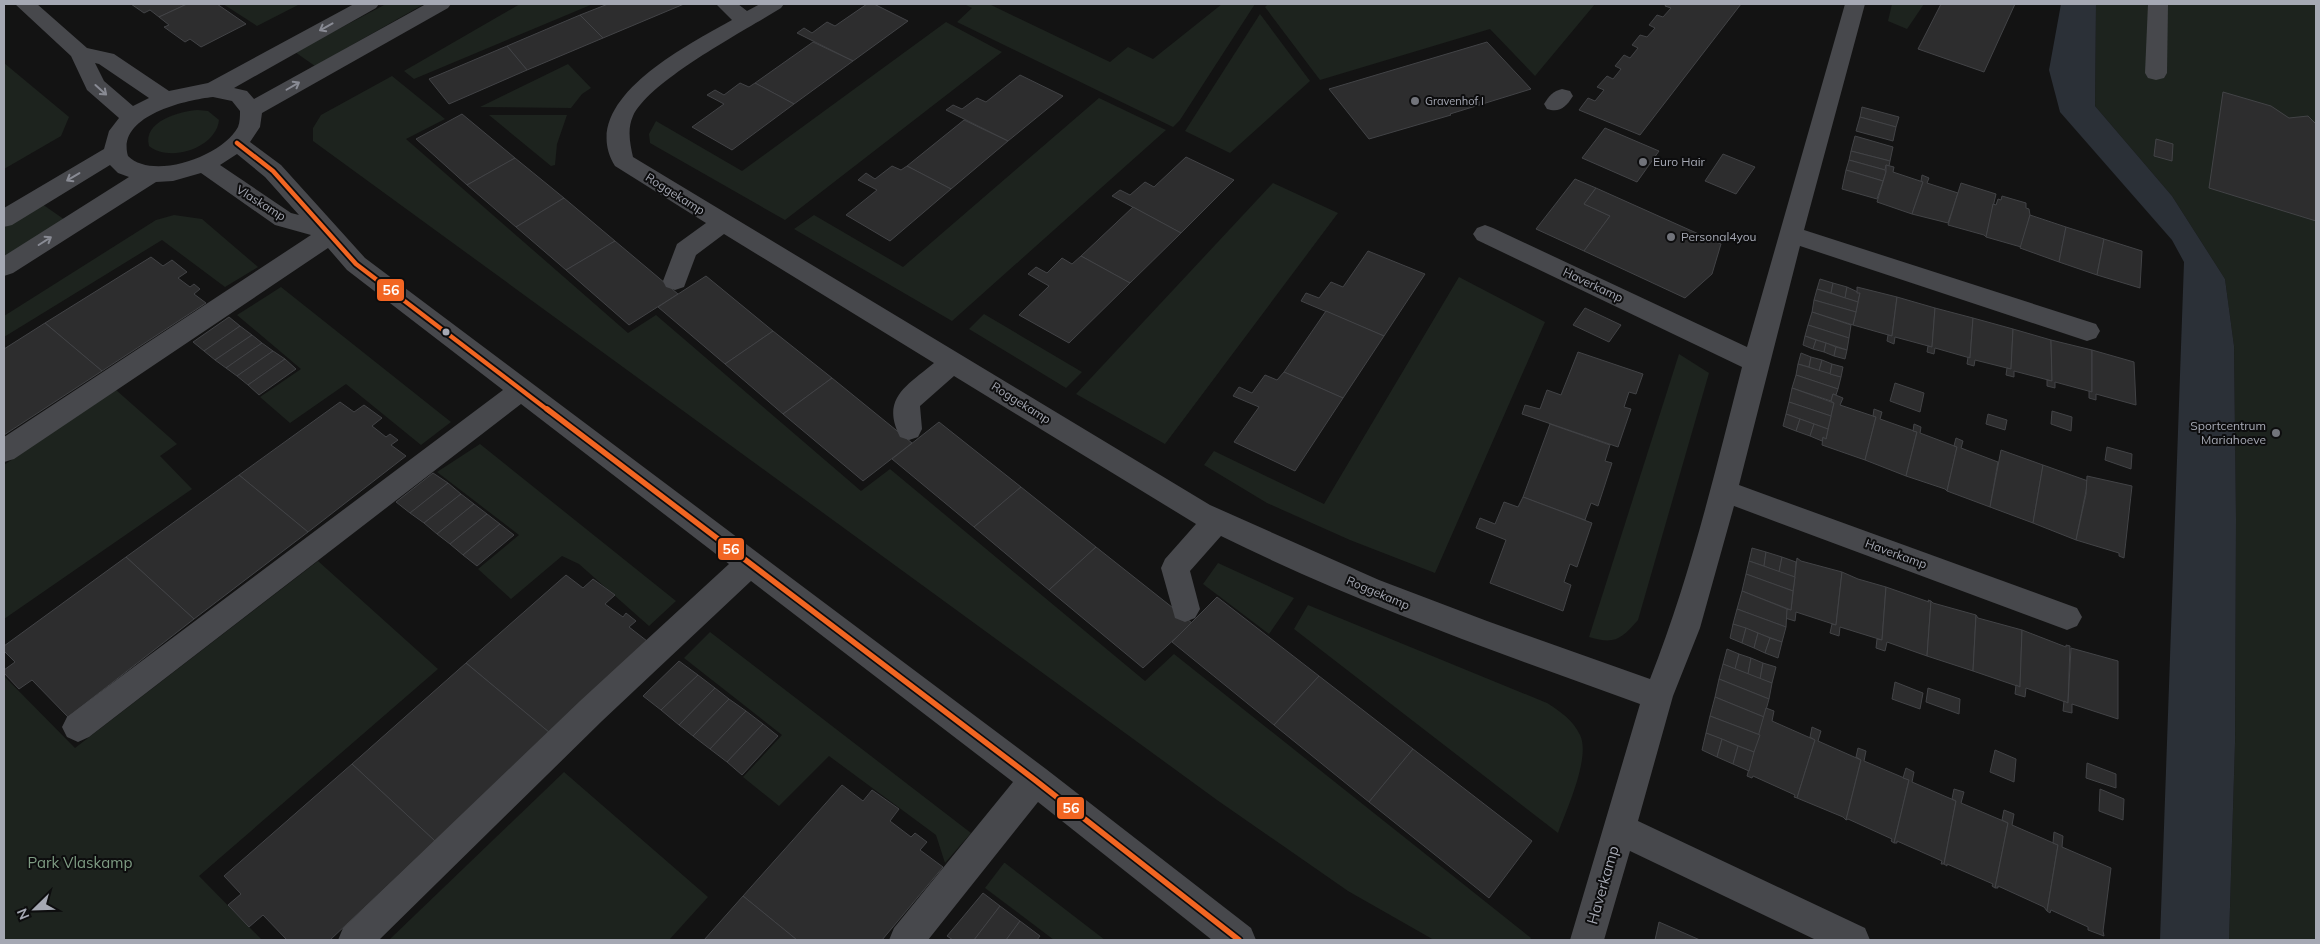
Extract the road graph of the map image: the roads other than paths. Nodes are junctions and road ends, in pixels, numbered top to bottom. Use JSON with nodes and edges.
{"nodes":[{"id":1,"x":25,"y":4,"type":"edge"},
{"id":2,"x":369,"y":4,"type":"edge"},
{"id":3,"x":441,"y":4,"type":"edge"},
{"id":4,"x":726,"y":4,"type":"edge"},
{"id":5,"x":774,"y":4,"type":"edge"},
{"id":6,"x":1855,"y":4,"type":"edge"},
{"id":7,"x":2158,"y":4,"type":"edge"},
{"id":8,"x":746,"y":21,"type":"junction"},
{"id":9,"x":80,"y":53,"type":"junction"},
{"id":10,"x":2156,"y":73,"type":"dead end"},
{"id":11,"x":214,"y":90,"type":"junction"},
{"id":12,"x":165,"y":100,"type":"junction"},
{"id":13,"x":251,"y":110,"type":"junction"},
{"id":14,"x":133,"y":118,"type":"junction"},
{"id":15,"x":237,"y":143,"type":"junction"},
{"id":16,"x":114,"y":152,"type":"junction"},
{"id":17,"x":203,"y":164,"type":"junction"},
{"id":18,"x":152,"y":174,"type":"junction"},
{"id":19,"x":4,"y":218,"type":"edge"},
{"id":20,"x":722,"y":223,"type":"junction"},
{"id":21,"x":327,"y":233,"type":"junction"},
{"id":22,"x":1485,"y":234,"type":"dead end"},
{"id":23,"x":1793,"y":234,"type":"junction"},
{"id":24,"x":4,"y":267,"type":"edge"},
{"id":25,"x":675,"y":281,"type":"dead end"},
{"id":26,"x":2087,"y":331,"type":"dead end"},
{"id":27,"x":953,"y":361,"type":"junction"},
{"id":28,"x":1756,"y":362,"type":"junction"},
{"id":29,"x":520,"y":391,"type":"junction"},
{"id":30,"x":909,"y":429,"type":"dead end"},
{"id":31,"x":4,"y":451,"type":"edge"},
{"id":32,"x":1724,"y":491,"type":"junction"},
{"id":33,"x":1217,"y":521,"type":"junction"},
{"id":34,"x":750,"y":563,"type":"junction"},
{"id":35,"x":1185,"y":609,"type":"dead end"},
{"id":36,"x":2066,"y":617,"type":"dead end"},
{"id":37,"x":1658,"y":696,"type":"junction"},
{"id":38,"x":78,"y":727,"type":"dead end"},
{"id":39,"x":1035,"y":780,"type":"junction"},
{"id":40,"x":1619,"y":829,"type":"junction"},
{"id":41,"x":355,"y":940,"type":"edge"},
{"id":42,"x":906,"y":940,"type":"edge"},
{"id":43,"x":1238,"y":940,"type":"edge"},
{"id":44,"x":1587,"y":940,"type":"edge"},
{"id":45,"x":1853,"y":940,"type":"edge"}],
"edges":[{"from":1,"to":9,"type":"street"},
{"from":2,"to":11,"type":"street","one_way":true},
{"from":13,"to":3,"type":"street","one_way":true},
{"from":4,"to":8,"type":"street"},
{"from":5,"to":8,"type":"street","name":"Roggekamp"},
{"from":6,"to":23,"type":"street","name":"Haverkamp"},
{"from":7,"to":10,"type":"street"},
{"from":8,"to":20,"type":"street","name":"Roggekamp"},
{"from":9,"to":12,"type":"street"},
{"from":9,"to":14,"type":"street","one_way":true},
{"from":11,"to":12,"type":"street"},
{"from":11,"to":13,"type":"street"},
{"from":12,"to":14,"type":"street"},
{"from":13,"to":15,"type":"street"},
{"from":14,"to":16,"type":"street"},
{"from":15,"to":17,"type":"street"},
{"from":15,"to":21,"type":"street","name":"Vlaskamp"},
{"from":16,"to":18,"type":"street"},
{"from":16,"to":19,"type":"street","one_way":true},
{"from":17,"to":18,"type":"street"},
{"from":17,"to":21,"type":"street","name":"Vlaskamp"},
{"from":24,"to":18,"type":"street","one_way":true},
{"from":20,"to":25,"type":"street"},
{"from":20,"to":27,"type":"street","name":"Roggekamp"},
{"from":21,"to":29,"type":"street","name":"Vlaskamp"},
{"from":21,"to":31,"type":"street"},
{"from":22,"to":28,"type":"street","name":"Haverkamp"},
{"from":23,"to":26,"type":"street"},
{"from":23,"to":28,"type":"street","name":"Haverkamp"},
{"from":27,"to":30,"type":"street"},
{"from":27,"to":33,"type":"street","name":"Roggekamp"},
{"from":28,"to":32,"type":"street","name":"Haverkamp"},
{"from":29,"to":34,"type":"street","name":"Vlaskamp"},
{"from":29,"to":38,"type":"street"},
{"from":32,"to":36,"type":"street","name":"Haverkamp"},
{"from":32,"to":37,"type":"street","name":"Haverkamp"},
{"from":33,"to":35,"type":"street"},
{"from":33,"to":37,"type":"street","name":"Roggekamp"},
{"from":34,"to":39,"type":"street","name":"Vlaskamp"},
{"from":34,"to":41,"type":"street"},
{"from":37,"to":40,"type":"street","name":"Haverkamp"},
{"from":39,"to":42,"type":"street"},
{"from":39,"to":43,"type":"street","name":"Vlaskamp"},
{"from":40,"to":44,"type":"street","name":"Haverkamp"},
{"from":40,"to":45,"type":"street","name":"Haverkamp"}]}
